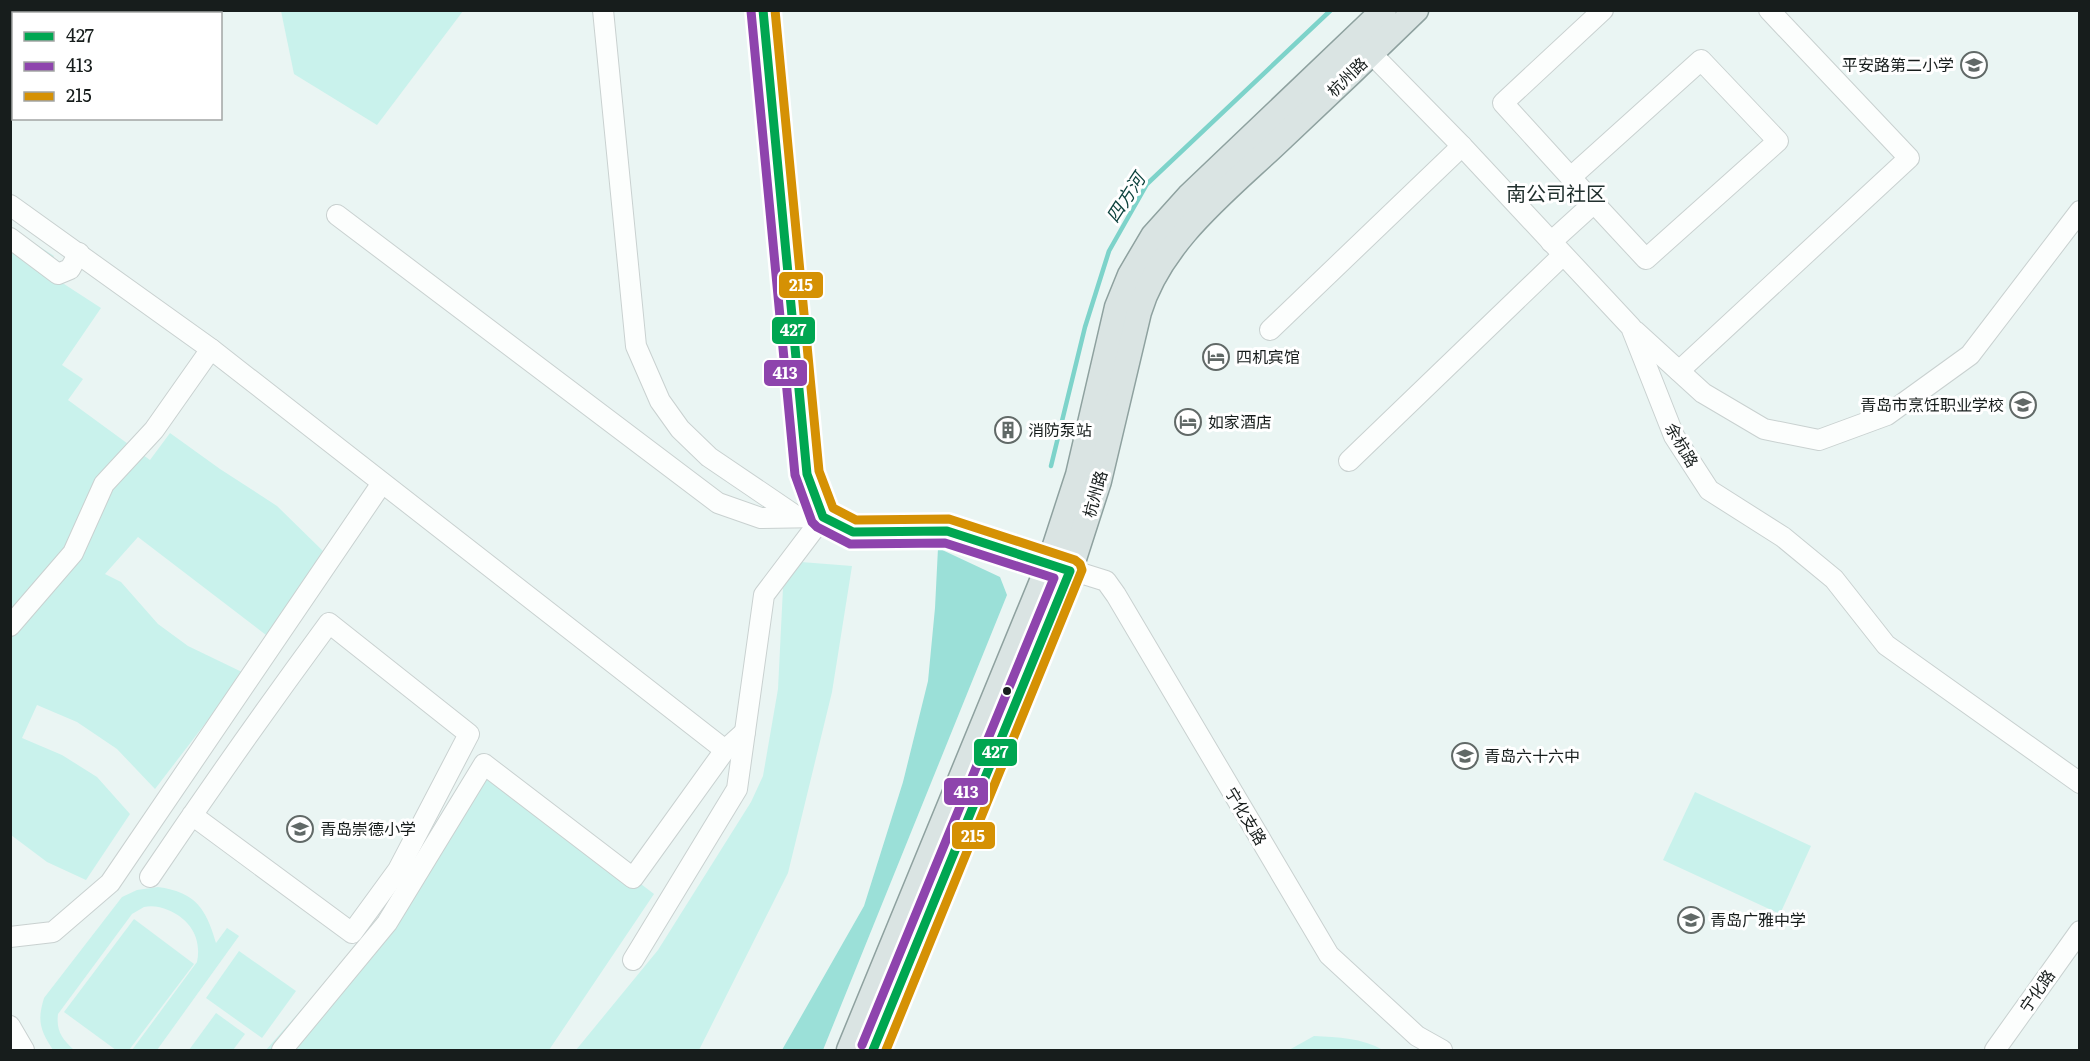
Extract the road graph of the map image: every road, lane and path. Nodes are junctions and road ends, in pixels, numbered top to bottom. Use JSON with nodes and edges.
{"nodes":[{"id":1,"x":603,"y":10,"type":"edge"},
{"id":2,"x":763,"y":10,"type":"edge"},
{"id":3,"x":1384,"y":10,"type":"edge"},
{"id":4,"x":1416,"y":10,"type":"edge"},
{"id":5,"x":1603,"y":10,"type":"edge"},
{"id":6,"x":1769,"y":10,"type":"edge"},
{"id":7,"x":1363,"y":46,"type":"junction"},
{"id":8,"x":1462,"y":146,"type":"junction"},
{"id":9,"x":1571,"y":177,"type":"junction"},
{"id":10,"x":1594,"y":203,"type":"junction"},
{"id":11,"x":10,"y":205,"type":"edge"},
{"id":12,"x":2079,"y":212,"type":"edge"},
{"id":13,"x":337,"y":215,"type":"dead end"},
{"id":14,"x":10,"y":238,"type":"edge"},
{"id":15,"x":1557,"y":248,"type":"junction"},
{"id":16,"x":79,"y":254,"type":"junction"},
{"id":17,"x":1631,"y":327,"type":"junction"},
{"id":18,"x":1270,"y":330,"type":"dead end"},
{"id":19,"x":211,"y":349,"type":"junction"},
{"id":20,"x":1679,"y":371,"type":"junction"},
{"id":21,"x":1349,"y":461,"type":"dead end"},
{"id":22,"x":382,"y":483,"type":"junction"},
{"id":23,"x":796,"y":516,"type":"junction"},
{"id":24,"x":823,"y":517,"type":"junction"},
{"id":25,"x":947,"y":531,"type":"tunnel mouth"},
{"id":26,"x":853,"y":532,"type":"tunnel mouth"},
{"id":27,"x":1060,"y":568,"type":"junction"},
{"id":28,"x":10,"y":626,"type":"edge"},
{"id":29,"x":245,"y":684,"type":"junction"},
{"id":30,"x":271,"y":702,"type":"junction"},
{"id":31,"x":745,"y":732,"type":"junction"},
{"id":32,"x":725,"y":750,"type":"junction"},
{"id":33,"x":2079,"y":783,"type":"edge"},
{"id":34,"x":192,"y":814,"type":"junction"},
{"id":35,"x":150,"y":877,"type":"dead end"},
{"id":36,"x":2079,"y":931,"type":"edge"},
{"id":37,"x":10,"y":937,"type":"edge"},
{"id":38,"x":633,"y":960,"type":"dead end"},
{"id":39,"x":10,"y":1026,"type":"edge"},
{"id":40,"x":24,"y":1050,"type":"edge"},
{"id":41,"x":282,"y":1050,"type":"edge"},
{"id":42,"x":849,"y":1050,"type":"edge"},
{"id":43,"x":873,"y":1050,"type":"edge"},
{"id":44,"x":1442,"y":1050,"type":"edge"},
{"id":45,"x":1995,"y":1050,"type":"edge"}],
"edges":[{"from":1,"to":23,"type":"street"},
{"from":2,"to":24,"type":"street"},
{"from":3,"to":7,"type":"main road","name":"杭州路"},
{"from":4,"to":7,"type":"main road","name":"杭州路"},
{"from":5,"to":9,"type":"street"},
{"from":6,"to":20,"type":"street"},
{"from":7,"to":8,"type":"street","name":"余杭路"},
{"from":7,"to":27,"type":"main road","name":"杭州路"},
{"from":8,"to":15,"type":"street","name":"余杭路"},
{"from":8,"to":18,"type":"street"},
{"from":9,"to":10,"type":"street"},
{"from":9,"to":10,"type":"street"},
{"from":10,"to":15,"type":"street"},
{"from":11,"to":16,"type":"street"},
{"from":12,"to":20,"type":"street"},
{"from":13,"to":23,"type":"street"},
{"from":14,"to":16,"type":"street"},
{"from":15,"to":17,"type":"street","name":"余杭路"},
{"from":15,"to":21,"type":"street"},
{"from":16,"to":19,"type":"street"},
{"from":17,"to":20,"type":"street"},
{"from":17,"to":33,"type":"street","name":"余杭路"},
{"from":19,"to":22,"type":"street"},
{"from":19,"to":28,"type":"street"},
{"from":22,"to":29,"type":"street"},
{"from":22,"to":32,"type":"street"},
{"from":23,"to":24,"type":"street"},
{"from":24,"to":26,"type":"street"},
{"from":24,"to":31,"type":"street"},
{"from":25,"to":27,"type":"street","name":"宁化支路"},
{"from":27,"to":42,"type":"main road","name":"杭州路"},
{"from":27,"to":43,"type":"main road","name":"杭州路"},
{"from":27,"to":44,"type":"street","name":"宁化支路"},
{"from":29,"to":30,"type":"street"},
{"from":29,"to":37,"type":"street"},
{"from":30,"to":34,"type":"street"},
{"from":30,"to":34,"type":"street"},
{"from":31,"to":32,"type":"street"},
{"from":31,"to":38,"type":"street"},
{"from":32,"to":41,"type":"street"},
{"from":34,"to":35,"type":"street"},
{"from":36,"to":45,"type":"street","name":"宁化路"},
{"from":39,"to":40,"type":"street"}]}
